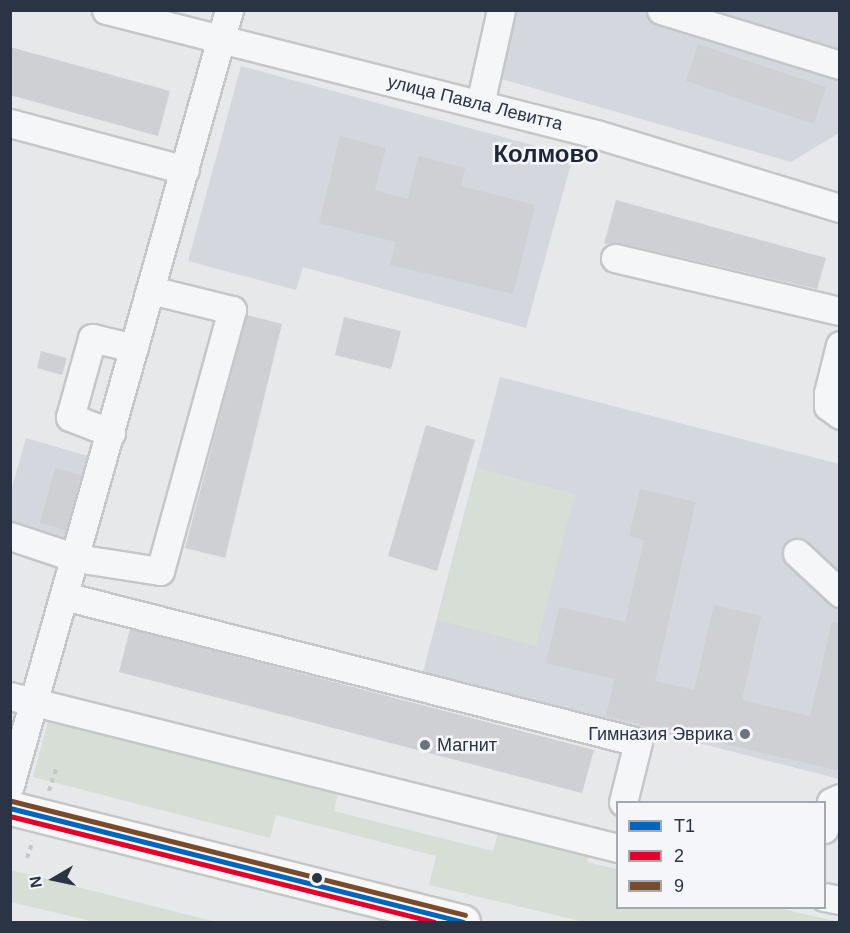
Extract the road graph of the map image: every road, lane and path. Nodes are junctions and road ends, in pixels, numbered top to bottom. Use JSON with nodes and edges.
{"nodes":[{"id":1,"x":106,"y":10,"type":"edge"},
{"id":2,"x":229,"y":10,"type":"edge"},
{"id":3,"x":501,"y":10,"type":"edge"},
{"id":4,"x":661,"y":10,"type":"edge"},
{"id":5,"x":221,"y":40,"type":"junction"},
{"id":6,"x":840,"y":65,"type":"edge"},
{"id":7,"x":480,"y":104,"type":"junction"},
{"id":8,"x":10,"y":123,"type":"edge"},
{"id":9,"x":185,"y":170,"type":"junction"},
{"id":10,"x":840,"y":208,"type":"edge"},
{"id":11,"x":615,"y":258,"type":"dead end"},
{"id":12,"x":151,"y":290,"type":"junction"},
{"id":13,"x":840,"y":311,"type":"edge"},
{"id":14,"x":840,"y":345,"type":"edge"},
{"id":15,"x":134,"y":348,"type":"junction"},
{"id":16,"x":840,"y":415,"type":"edge"},
{"id":17,"x":111,"y":432,"type":"junction"},
{"id":18,"x":10,"y":536,"type":"edge"},
{"id":19,"x":797,"y":553,"type":"dead end"},
{"id":20,"x":76,"y":558,"type":"junction"},
{"id":21,"x":840,"y":593,"type":"edge"},
{"id":22,"x":64,"y":596,"type":"junction"},
{"id":23,"x":22,"y":700,"type":"edge"},
{"id":24,"x":10,"y":785,"type":"edge"},
{"id":25,"x":840,"y":798,"type":"edge"},
{"id":26,"x":623,"y":801,"type":"edge"},
{"id":27,"x":10,"y":808,"type":"edge"},
{"id":28,"x":826,"y":824,"type":"edge"},
{"id":29,"x":616,"y":840,"type":"edge"},
{"id":30,"x":463,"y":922,"type":"edge"}],
"edges":[{"from":1,"to":5,"type":"street","name":"улица Павла Левитта"},
{"from":2,"to":5,"type":"street"},
{"from":3,"to":7,"type":"street"},
{"from":4,"to":6,"type":"street"},
{"from":5,"to":7,"type":"street","name":"улица Павла Левитта"},
{"from":5,"to":9,"type":"street"},
{"from":7,"to":10,"type":"street","name":"улица Павла Левитта"},
{"from":8,"to":9,"type":"street"},
{"from":9,"to":12,"type":"street"},
{"from":11,"to":13,"type":"street"},
{"from":12,"to":15,"type":"street"},
{"from":12,"to":20,"type":"street"},
{"from":14,"to":16,"type":"street"},
{"from":15,"to":17,"type":"street"},
{"from":15,"to":17,"type":"street"},
{"from":17,"to":20,"type":"street"},
{"from":18,"to":20,"type":"street"},
{"from":19,"to":21,"type":"street"},
{"from":20,"to":22,"type":"street"},
{"from":22,"to":23,"type":"street"},
{"from":22,"to":26,"type":"street"},
{"from":23,"to":24,"type":"street"},
{"from":23,"to":29,"type":"street"},
{"from":25,"to":28,"type":"street"},
{"from":27,"to":30,"type":"main road"}]}
